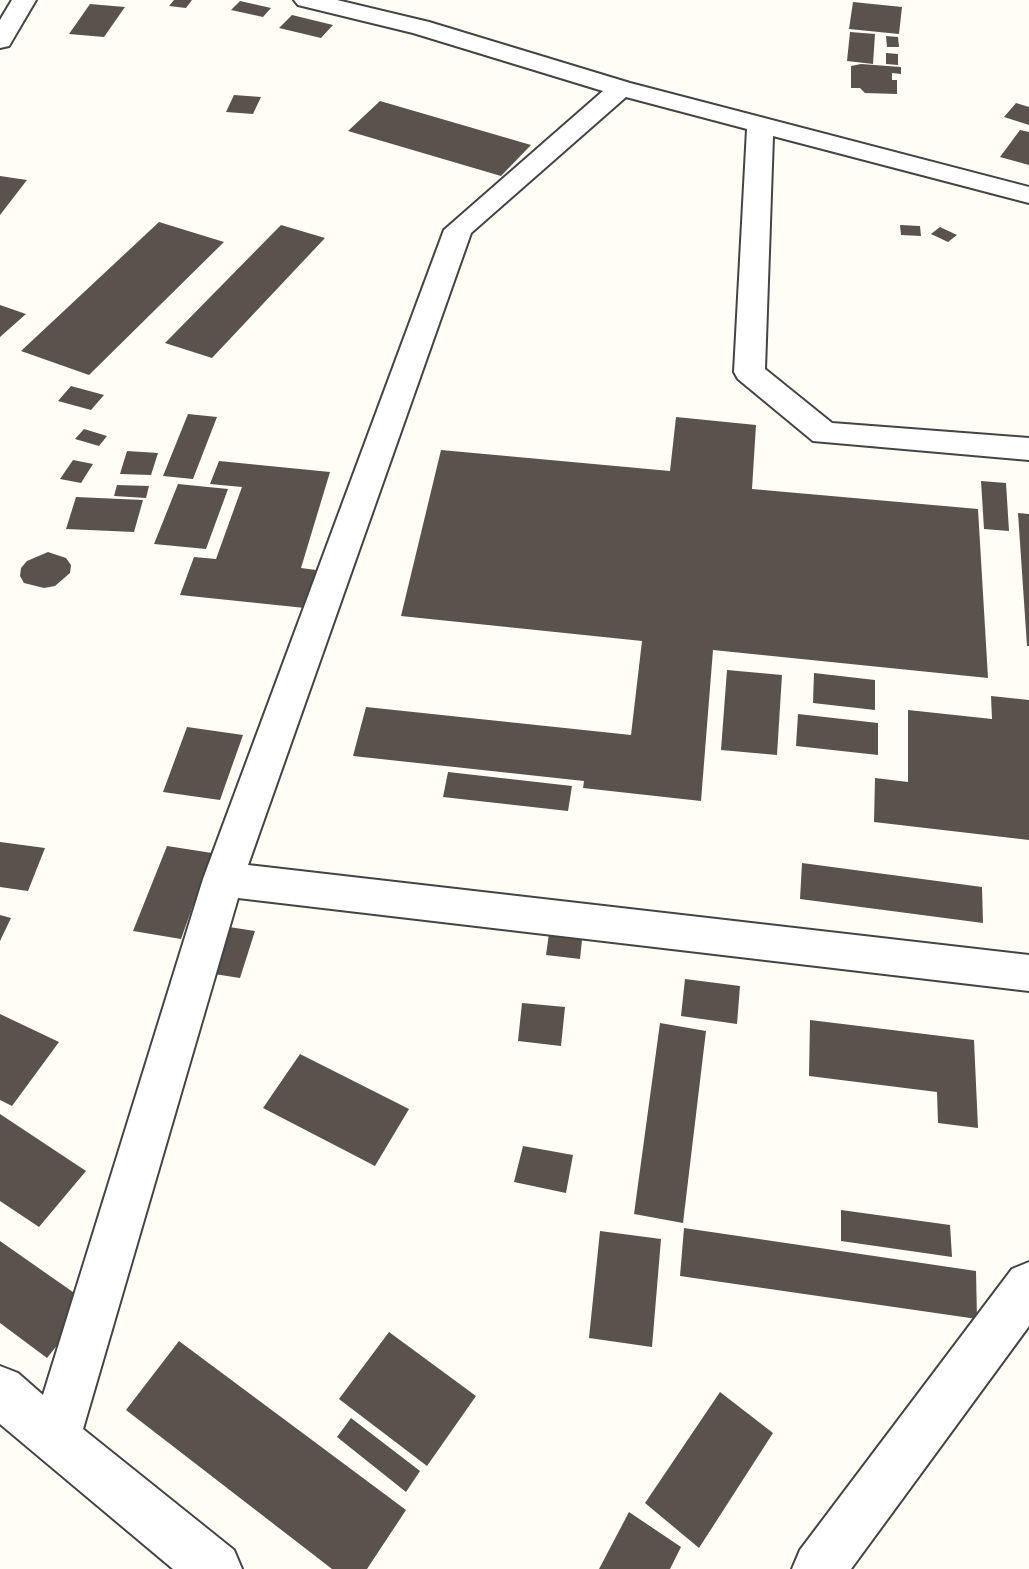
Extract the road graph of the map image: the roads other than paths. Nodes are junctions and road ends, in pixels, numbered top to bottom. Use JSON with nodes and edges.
{"nodes":[{"id":1,"x":24,"y":0,"type":"edge"},
{"id":2,"x":306,"y":0,"type":"edge"},
{"id":3,"x":0,"y":41,"type":"edge"},
{"id":4,"x":621,"y":88,"type":"junction"},
{"id":5,"x":760,"y":124,"type":"junction"},
{"id":6,"x":1029,"y":195,"type":"edge"},
{"id":7,"x":1029,"y":449,"type":"edge"},
{"id":8,"x":223,"y":879,"type":"junction"},
{"id":9,"x":1029,"y":973,"type":"edge"},
{"id":10,"x":1029,"y":1286,"type":"edge"},
{"id":11,"x":0,"y":1391,"type":"edge"},
{"id":12,"x":55,"y":1439,"type":"junction"},
{"id":13,"x":215,"y":1569,"type":"edge"},
{"id":14,"x":819,"y":1569,"type":"edge"}],
"edges":[{"from":1,"to":3,"type":"street"},
{"from":2,"to":4,"type":"street"},
{"from":4,"to":5,"type":"street"},
{"from":4,"to":8,"type":"street"},
{"from":5,"to":6,"type":"street"},
{"from":5,"to":7,"type":"street"},
{"from":8,"to":9,"type":"street"},
{"from":8,"to":12,"type":"street"},
{"from":10,"to":14,"type":"street"},
{"from":11,"to":12,"type":"street"},
{"from":12,"to":13,"type":"street"}]}
